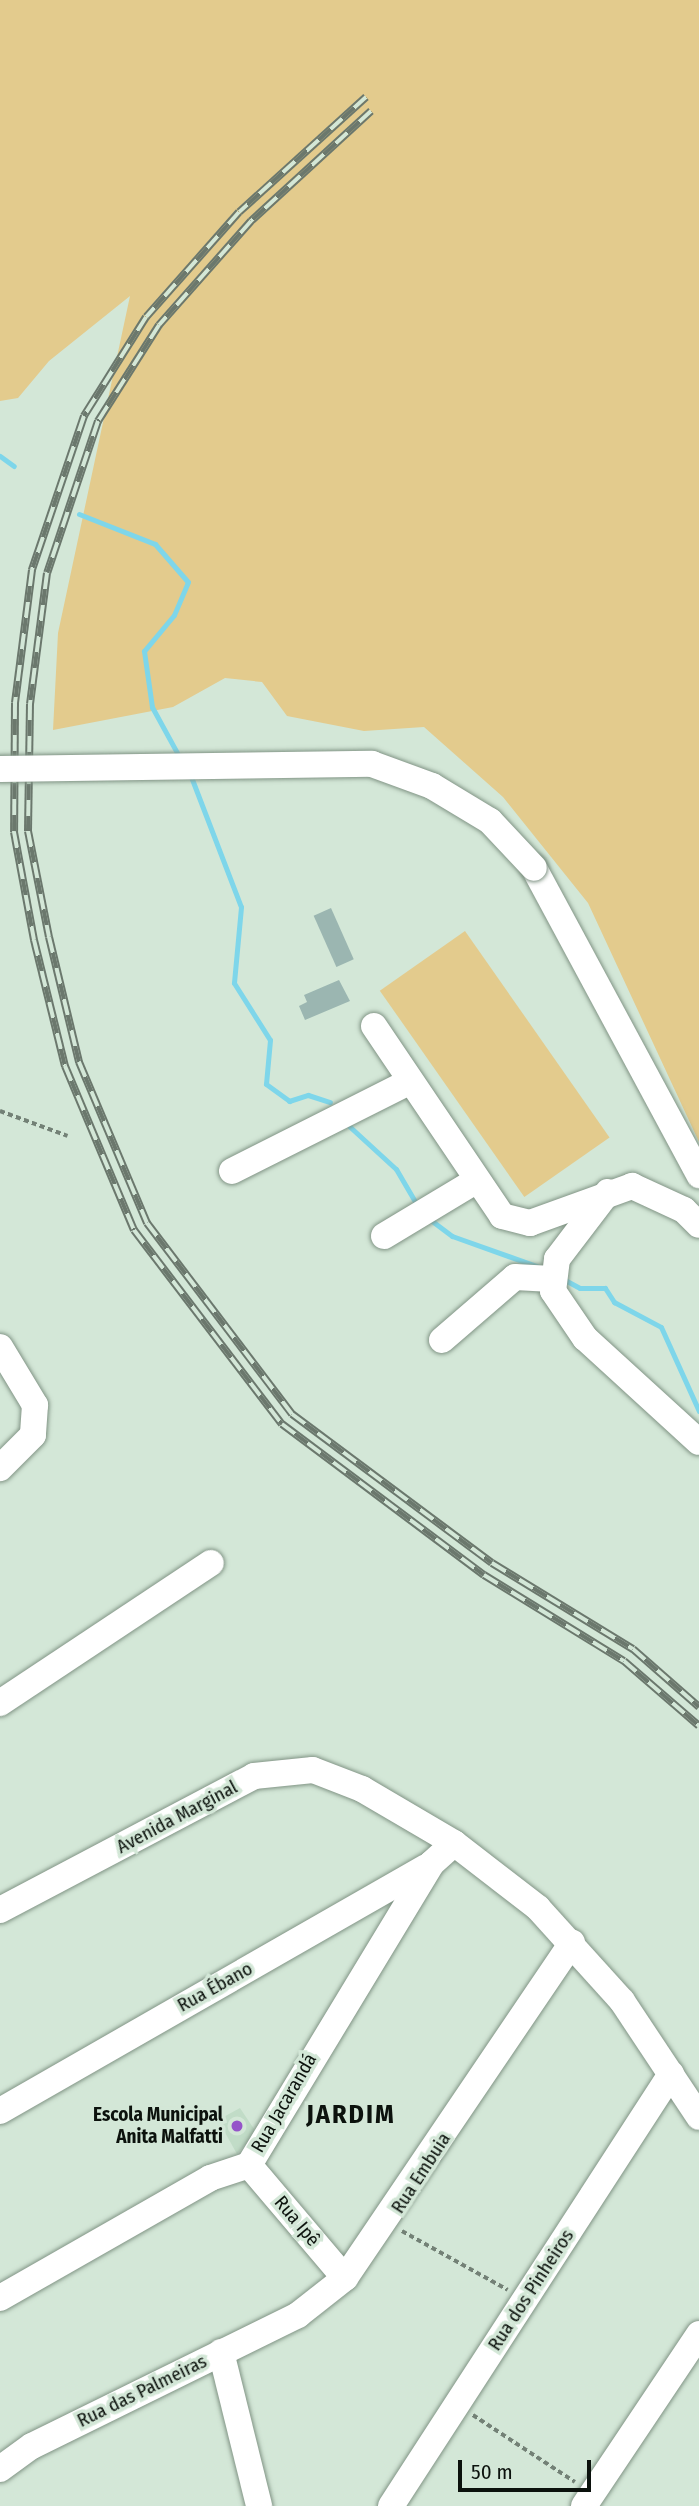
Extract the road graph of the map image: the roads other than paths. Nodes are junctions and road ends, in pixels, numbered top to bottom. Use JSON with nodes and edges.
{"nodes":[{"id":1,"x":0,"y":769,"type":"edge"},
{"id":2,"x":374,"y":1026,"type":"dead end"},
{"id":3,"x":407,"y":1083,"type":"junction"},
{"id":4,"x":232,"y":1171,"type":"dead end"},
{"id":5,"x":699,"y":1175,"type":"edge"},
{"id":6,"x":474,"y":1182,"type":"junction"},
{"id":7,"x":609,"y":1191,"type":"junction"},
{"id":8,"x":699,"y":1225,"type":"edge"},
{"id":9,"x":384,"y":1236,"type":"dead end"},
{"id":10,"x":552,"y":1279,"type":"junction"},
{"id":11,"x":442,"y":1340,"type":"dead end"},
{"id":12,"x":0,"y":1347,"type":"edge"},
{"id":13,"x":699,"y":1442,"type":"edge"},
{"id":14,"x":0,"y":1468,"type":"edge"},
{"id":15,"x":211,"y":1563,"type":"dead end"},
{"id":16,"x":0,"y":1703,"type":"edge"},
{"id":17,"x":454,"y":1843,"type":"junction"},
{"id":18,"x":431,"y":1864,"type":"junction"},
{"id":19,"x":0,"y":1910,"type":"edge"},
{"id":20,"x":572,"y":1943,"type":"junction"},
{"id":21,"x":671,"y":2074,"type":"junction"},
{"id":22,"x":0,"y":2111,"type":"edge"},
{"id":23,"x":699,"y":2116,"type":"edge"},
{"id":24,"x":249,"y":2165,"type":"junction"},
{"id":25,"x":345,"y":2278,"type":"junction"},
{"id":26,"x":0,"y":2298,"type":"edge"},
{"id":27,"x":699,"y":2334,"type":"edge"},
{"id":28,"x":221,"y":2352,"type":"junction"},
{"id":29,"x":0,"y":2469,"type":"edge"},
{"id":30,"x":588,"y":2500,"type":"edge"},
{"id":31,"x":259,"y":2506,"type":"edge"},
{"id":32,"x":391,"y":2506,"type":"edge"}],
"edges":[{"from":1,"to":5,"type":"street","bridge":true},
{"from":2,"to":3,"type":"street"},
{"from":3,"to":4,"type":"street"},
{"from":3,"to":6,"type":"street"},
{"from":6,"to":7,"type":"street"},
{"from":6,"to":9,"type":"street"},
{"from":7,"to":8,"type":"street"},
{"from":7,"to":10,"type":"street"},
{"from":10,"to":11,"type":"street"},
{"from":10,"to":13,"type":"street"},
{"from":12,"to":14,"type":"street"},
{"from":15,"to":16,"type":"street"},
{"from":17,"to":18,"type":"street","name":"Rua Jacarandá"},
{"from":17,"to":19,"type":"street","name":"Avenida Marginal"},
{"from":17,"to":20,"type":"street","name":"Avenida Marginal"},
{"from":18,"to":22,"type":"street","name":"Rua Ébano"},
{"from":18,"to":24,"type":"street","name":"Rua Jacarandá"},
{"from":20,"to":21,"type":"street","name":"Avenida Marginal"},
{"from":20,"to":25,"type":"street","name":"Rua Embuia"},
{"from":21,"to":23,"type":"street","name":"Avenida Marginal"},
{"from":21,"to":32,"type":"street","name":"Rua dos Pinheiros"},
{"from":24,"to":25,"type":"street","name":"Rua Ipê"},
{"from":24,"to":26,"type":"street","name":"Rua Jacarandá"},
{"from":25,"to":28,"type":"street","name":"Rua Embuia"},
{"from":27,"to":30,"type":"street"},
{"from":28,"to":29,"type":"street","name":"Rua das Palmeiras"},
{"from":28,"to":31,"type":"street","name":"Rua das Palmeiras"}]}
